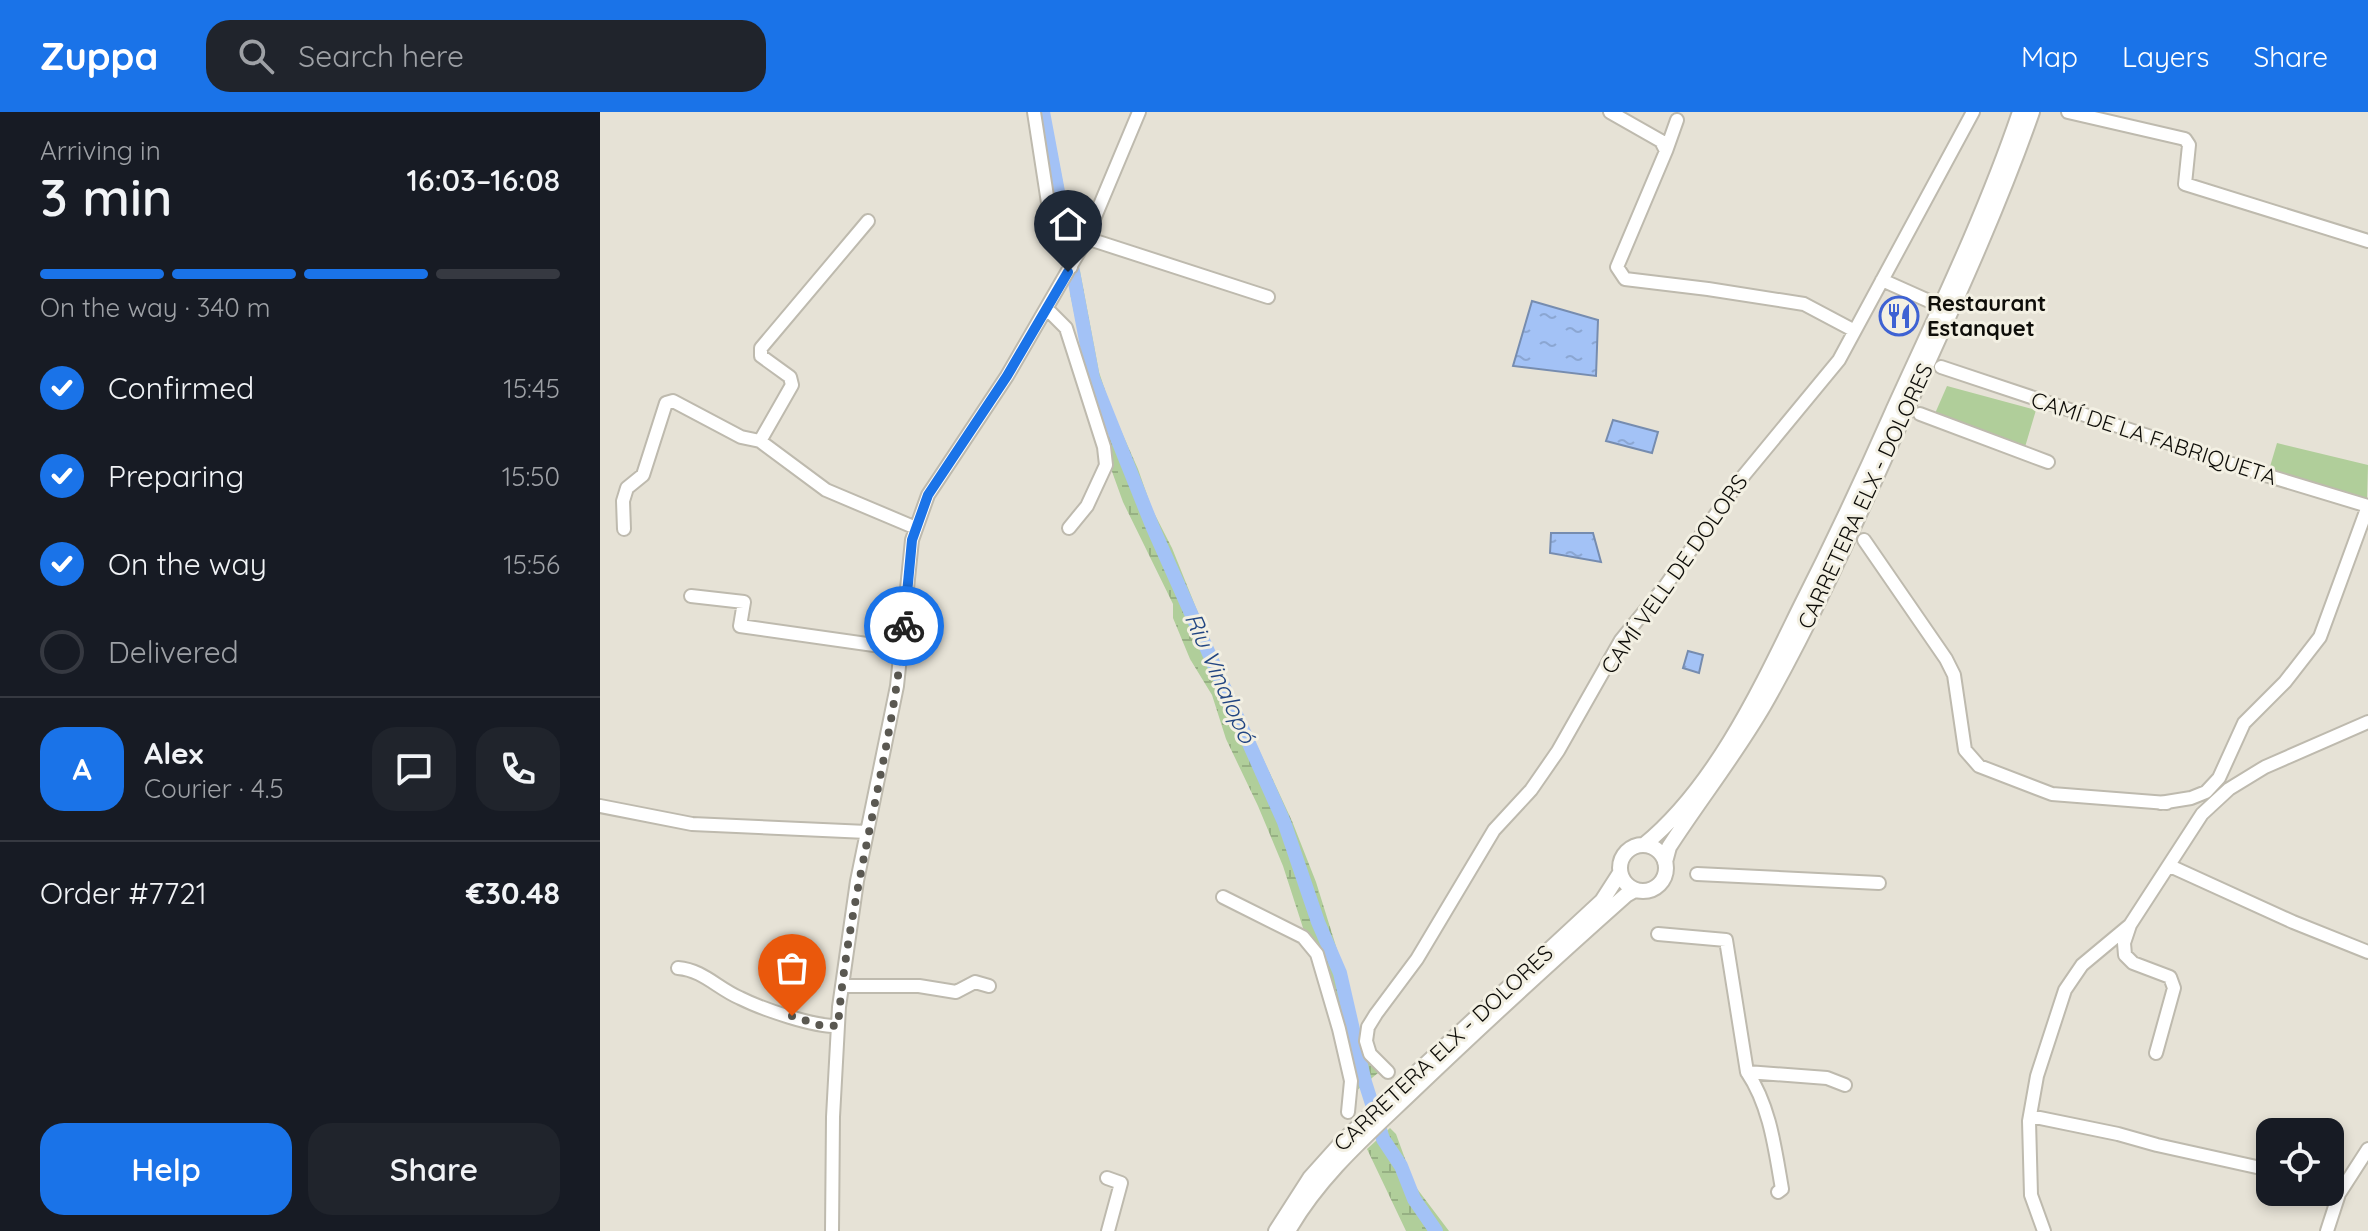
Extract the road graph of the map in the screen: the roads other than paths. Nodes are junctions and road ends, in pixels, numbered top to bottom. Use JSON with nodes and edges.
{"nodes":[{"id":1,"x":1034,"y":112,"type":"edge"},
{"id":2,"x":1139,"y":112,"type":"edge"},
{"id":3,"x":1610,"y":112,"type":"edge"},
{"id":4,"x":1973,"y":112,"type":"edge"},
{"id":5,"x":2020,"y":112,"type":"edge"},
{"id":6,"x":2032,"y":112,"type":"edge"},
{"id":7,"x":2068,"y":112,"type":"edge"},
{"id":8,"x":1677,"y":120,"type":"dead end"},
{"id":9,"x":1666,"y":151,"type":"junction"},
{"id":10,"x":868,"y":221,"type":"dead end"},
{"id":11,"x":1085,"y":240,"type":"junction"},
{"id":12,"x":2368,"y":241,"type":"edge"},
{"id":13,"x":1070,"y":269,"type":"junction"},
{"id":14,"x":1882,"y":280,"type":"junction"},
{"id":15,"x":1268,"y":297,"type":"dead end"},
{"id":16,"x":1929,"y":301,"type":"dead end"},
{"id":17,"x":1047,"y":309,"type":"junction"},
{"id":18,"x":1853,"y":330,"type":"junction"},
{"id":19,"x":1941,"y":367,"type":"dead end"},
{"id":20,"x":1920,"y":414,"type":"dead end"},
{"id":21,"x":760,"y":441,"type":"junction"},
{"id":22,"x":2048,"y":462,"type":"dead end"},
{"id":23,"x":2368,"y":506,"type":"edge"},
{"id":24,"x":916,"y":528,"type":"junction"},
{"id":25,"x":1069,"y":528,"type":"dead end"},
{"id":26,"x":624,"y":529,"type":"dead end"},
{"id":27,"x":1864,"y":540,"type":"dead end"},
{"id":28,"x":691,"y":596,"type":"dead end"},
{"id":29,"x":902,"y":649,"type":"junction"},
{"id":30,"x":2368,"y":722,"type":"edge"},
{"id":31,"x":2160,"y":803,"type":"junction"},
{"id":32,"x":600,"y":806,"type":"edge"},
{"id":33,"x":2206,"y":810,"type":"junction"},
{"id":34,"x":867,"y":832,"type":"junction"},
{"id":35,"x":1644,"y":845,"type":"junction"},
{"id":36,"x":1665,"y":862,"type":"junction"},
{"id":37,"x":2170,"y":866,"type":"junction"},
{"id":38,"x":1620,"y":873,"type":"junction"},
{"id":39,"x":1697,"y":874,"type":"dead end"},
{"id":40,"x":1879,"y":883,"type":"dead end"},
{"id":41,"x":1635,"y":890,"type":"junction"},
{"id":42,"x":1223,"y":897,"type":"dead end"},
{"id":43,"x":2130,"y":925,"type":"junction"},
{"id":44,"x":1658,"y":934,"type":"dead end"},
{"id":45,"x":2368,"y":952,"type":"edge"},
{"id":46,"x":678,"y":968,"type":"dead end"},
{"id":47,"x":843,"y":986,"type":"junction"},
{"id":48,"x":989,"y":986,"type":"dead end"},
{"id":49,"x":838,"y":1026,"type":"junction"},
{"id":50,"x":2156,"y":1053,"type":"dead end"},
{"id":51,"x":1388,"y":1072,"type":"dead end"},
{"id":52,"x":1747,"y":1072,"type":"junction"},
{"id":53,"x":1845,"y":1085,"type":"dead end"},
{"id":54,"x":1400,"y":1095,"type":"junction"},
{"id":55,"x":1348,"y":1112,"type":"dead end"},
{"id":56,"x":2030,"y":1116,"type":"junction"},
{"id":57,"x":1350,"y":1143,"type":"junction"},
{"id":58,"x":2368,"y":1149,"type":"edge"},
{"id":59,"x":2256,"y":1167,"type":"edge"},
{"id":60,"x":1107,"y":1178,"type":"dead end"},
{"id":61,"x":2344,"y":1180,"type":"edge"},
{"id":62,"x":1778,"y":1192,"type":"dead end"},
{"id":63,"x":2332,"y":1206,"type":"edge"},
{"id":64,"x":832,"y":1231,"type":"edge"},
{"id":65,"x":1108,"y":1231,"type":"edge"},
{"id":66,"x":1276,"y":1231,"type":"edge"},
{"id":67,"x":1288,"y":1231,"type":"edge"},
{"id":68,"x":2044,"y":1231,"type":"edge"},
{"id":69,"x":2327,"y":1231,"type":"edge"}],
"edges":[{"from":1,"to":13,"type":"street"},
{"from":2,"to":11,"type":"street"},
{"from":3,"to":9,"type":"street"},
{"from":4,"to":14,"type":"street","name":"CAMÍ VELL DE DOLORS"},
{"from":5,"to":35,"type":"main road","name":"CARRETERA ELX - DOLORES"},
{"from":6,"to":36,"type":"main road","name":"CARRETERA ELX - DOLORES"},
{"from":7,"to":12,"type":"street"},
{"from":8,"to":9,"type":"street"},
{"from":9,"to":18,"type":"street"},
{"from":10,"to":21,"type":"street"},
{"from":11,"to":13,"type":"street"},
{"from":11,"to":15,"type":"street"},
{"from":13,"to":17,"type":"street"},
{"from":14,"to":16,"type":"street"},
{"from":14,"to":18,"type":"street","name":"CAMÍ VELL DE DOLORS"},
{"from":17,"to":24,"type":"street"},
{"from":17,"to":25,"type":"street"},
{"from":18,"to":51,"type":"street","name":"CAMÍ VELL DE DOLORS"},
{"from":19,"to":23,"type":"street","name":"CAMÍ DE LA FABRIQUETA"},
{"from":20,"to":22,"type":"street"},
{"from":21,"to":24,"type":"street"},
{"from":21,"to":26,"type":"street"},
{"from":23,"to":31,"type":"street"},
{"from":24,"to":29,"type":"street"},
{"from":27,"to":31,"type":"street"},
{"from":28,"to":29,"type":"street"},
{"from":29,"to":34,"type":"street"},
{"from":30,"to":33,"type":"street"},
{"from":31,"to":33,"type":"street"},
{"from":32,"to":34,"type":"street"},
{"from":33,"to":37,"type":"street"},
{"from":34,"to":47,"type":"street"},
{"from":35,"to":36,"type":"main road"},
{"from":35,"to":38,"type":"main road"},
{"from":36,"to":41,"type":"main road"},
{"from":37,"to":43,"type":"street"},
{"from":37,"to":45,"type":"street"},
{"from":38,"to":41,"type":"main road"},
{"from":38,"to":54,"type":"main road","name":"CARRETERA ELX - DOLORES"},
{"from":39,"to":40,"type":"street"},
{"from":41,"to":54,"type":"main road","name":"CARRETERA ELX - DOLORES"},
{"from":42,"to":55,"type":"street"},
{"from":43,"to":50,"type":"street"},
{"from":43,"to":56,"type":"street"},
{"from":44,"to":52,"type":"street"},
{"from":46,"to":49,"type":"street"},
{"from":47,"to":48,"type":"street"},
{"from":47,"to":49,"type":"street"},
{"from":49,"to":64,"type":"street"},
{"from":52,"to":53,"type":"street"},
{"from":52,"to":62,"type":"street"},
{"from":54,"to":57,"type":"main road","name":"CARRETERA ELX - DOLORES"},
{"from":56,"to":59,"type":"street"},
{"from":56,"to":68,"type":"street"},
{"from":57,"to":66,"type":"main road","name":"CARRETERA ELX - DOLORES"},
{"from":57,"to":67,"type":"main road","name":"CARRETERA ELX - DOLORES"},
{"from":58,"to":61,"type":"street"},
{"from":60,"to":65,"type":"street"},
{"from":63,"to":69,"type":"street"}]}
